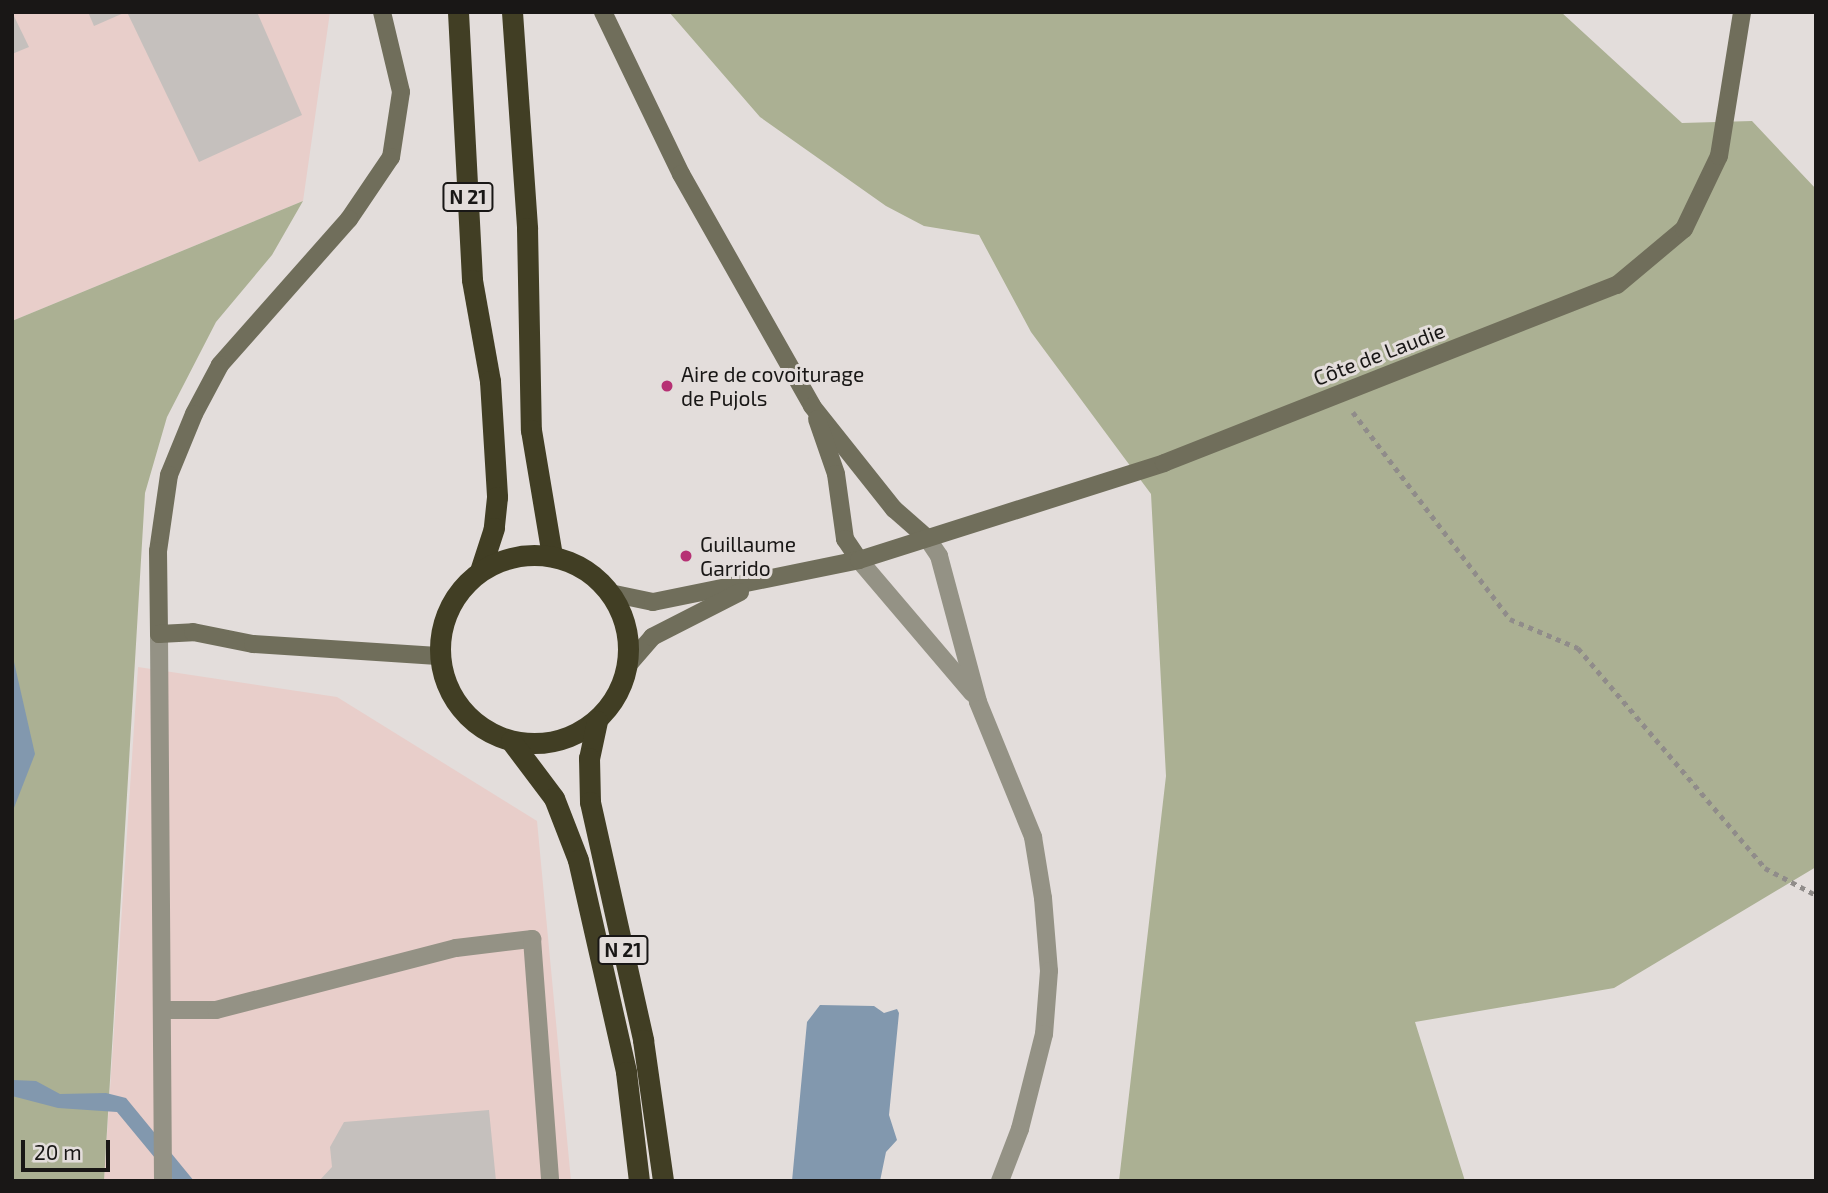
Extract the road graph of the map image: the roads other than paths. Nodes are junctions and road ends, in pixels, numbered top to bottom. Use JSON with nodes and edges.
{"nodes":[{"id":1,"x":382,"y":12,"type":"edge"},
{"id":2,"x":458,"y":12,"type":"edge"},
{"id":3,"x":512,"y":12,"type":"edge"},
{"id":4,"x":603,"y":12,"type":"edge"},
{"id":5,"x":1742,"y":12,"type":"edge"},
{"id":6,"x":812,"y":406,"type":"junction"},
{"id":7,"x":927,"y":538,"type":"junction"},
{"id":8,"x":552,"y":556,"type":"junction"},
{"id":9,"x":859,"y":560,"type":"junction"},
{"id":10,"x":480,"y":571,"type":"junction"},
{"id":11,"x":748,"y":586,"type":"junction"},
{"id":12,"x":610,"y":593,"type":"junction"},
{"id":13,"x":159,"y":634,"type":"junction"},
{"id":14,"x":439,"y":656,"type":"junction"},
{"id":15,"x":628,"y":664,"type":"junction"},
{"id":16,"x":978,"y":702,"type":"junction"},
{"id":17,"x":597,"y":721,"type":"junction"},
{"id":18,"x":511,"y":741,"type":"junction"},
{"id":19,"x":165,"y":1010,"type":"junction"},
{"id":20,"x":163,"y":1181,"type":"edge"},
{"id":21,"x":550,"y":1181,"type":"edge"},
{"id":22,"x":639,"y":1181,"type":"edge"},
{"id":23,"x":663,"y":1181,"type":"edge"},
{"id":24,"x":1000,"y":1181,"type":"edge"}],
"edges":[{"from":1,"to":13,"type":"street"},
{"from":2,"to":10,"type":"highway","number":"N 21"},
{"from":3,"to":8,"type":"highway","number":"N 21"},
{"from":4,"to":6,"type":"street"},
{"from":5,"to":7,"type":"street","name":"Côte de Laudie"},
{"from":6,"to":7,"type":"street"},
{"from":6,"to":9,"type":"street"},
{"from":7,"to":9,"type":"street","name":"Côte de Laudie"},
{"from":7,"to":16,"type":"street"},
{"from":8,"to":10,"type":"highway"},
{"from":8,"to":12,"type":"highway"},
{"from":9,"to":11,"type":"street","name":"Côte de Laudie"},
{"from":9,"to":16,"type":"street"},
{"from":10,"to":14,"type":"highway"},
{"from":11,"to":12,"type":"street"},
{"from":11,"to":15,"type":"street"},
{"from":12,"to":15,"type":"highway"},
{"from":13,"to":14,"type":"street"},
{"from":13,"to":19,"type":"street"},
{"from":14,"to":18,"type":"highway"},
{"from":15,"to":17,"type":"highway"},
{"from":16,"to":24,"type":"street"},
{"from":17,"to":18,"type":"highway"},
{"from":17,"to":23,"type":"highway","number":"N 21"},
{"from":18,"to":22,"type":"highway","number":"N 21"},
{"from":19,"to":20,"type":"street"},
{"from":19,"to":21,"type":"street"}]}
